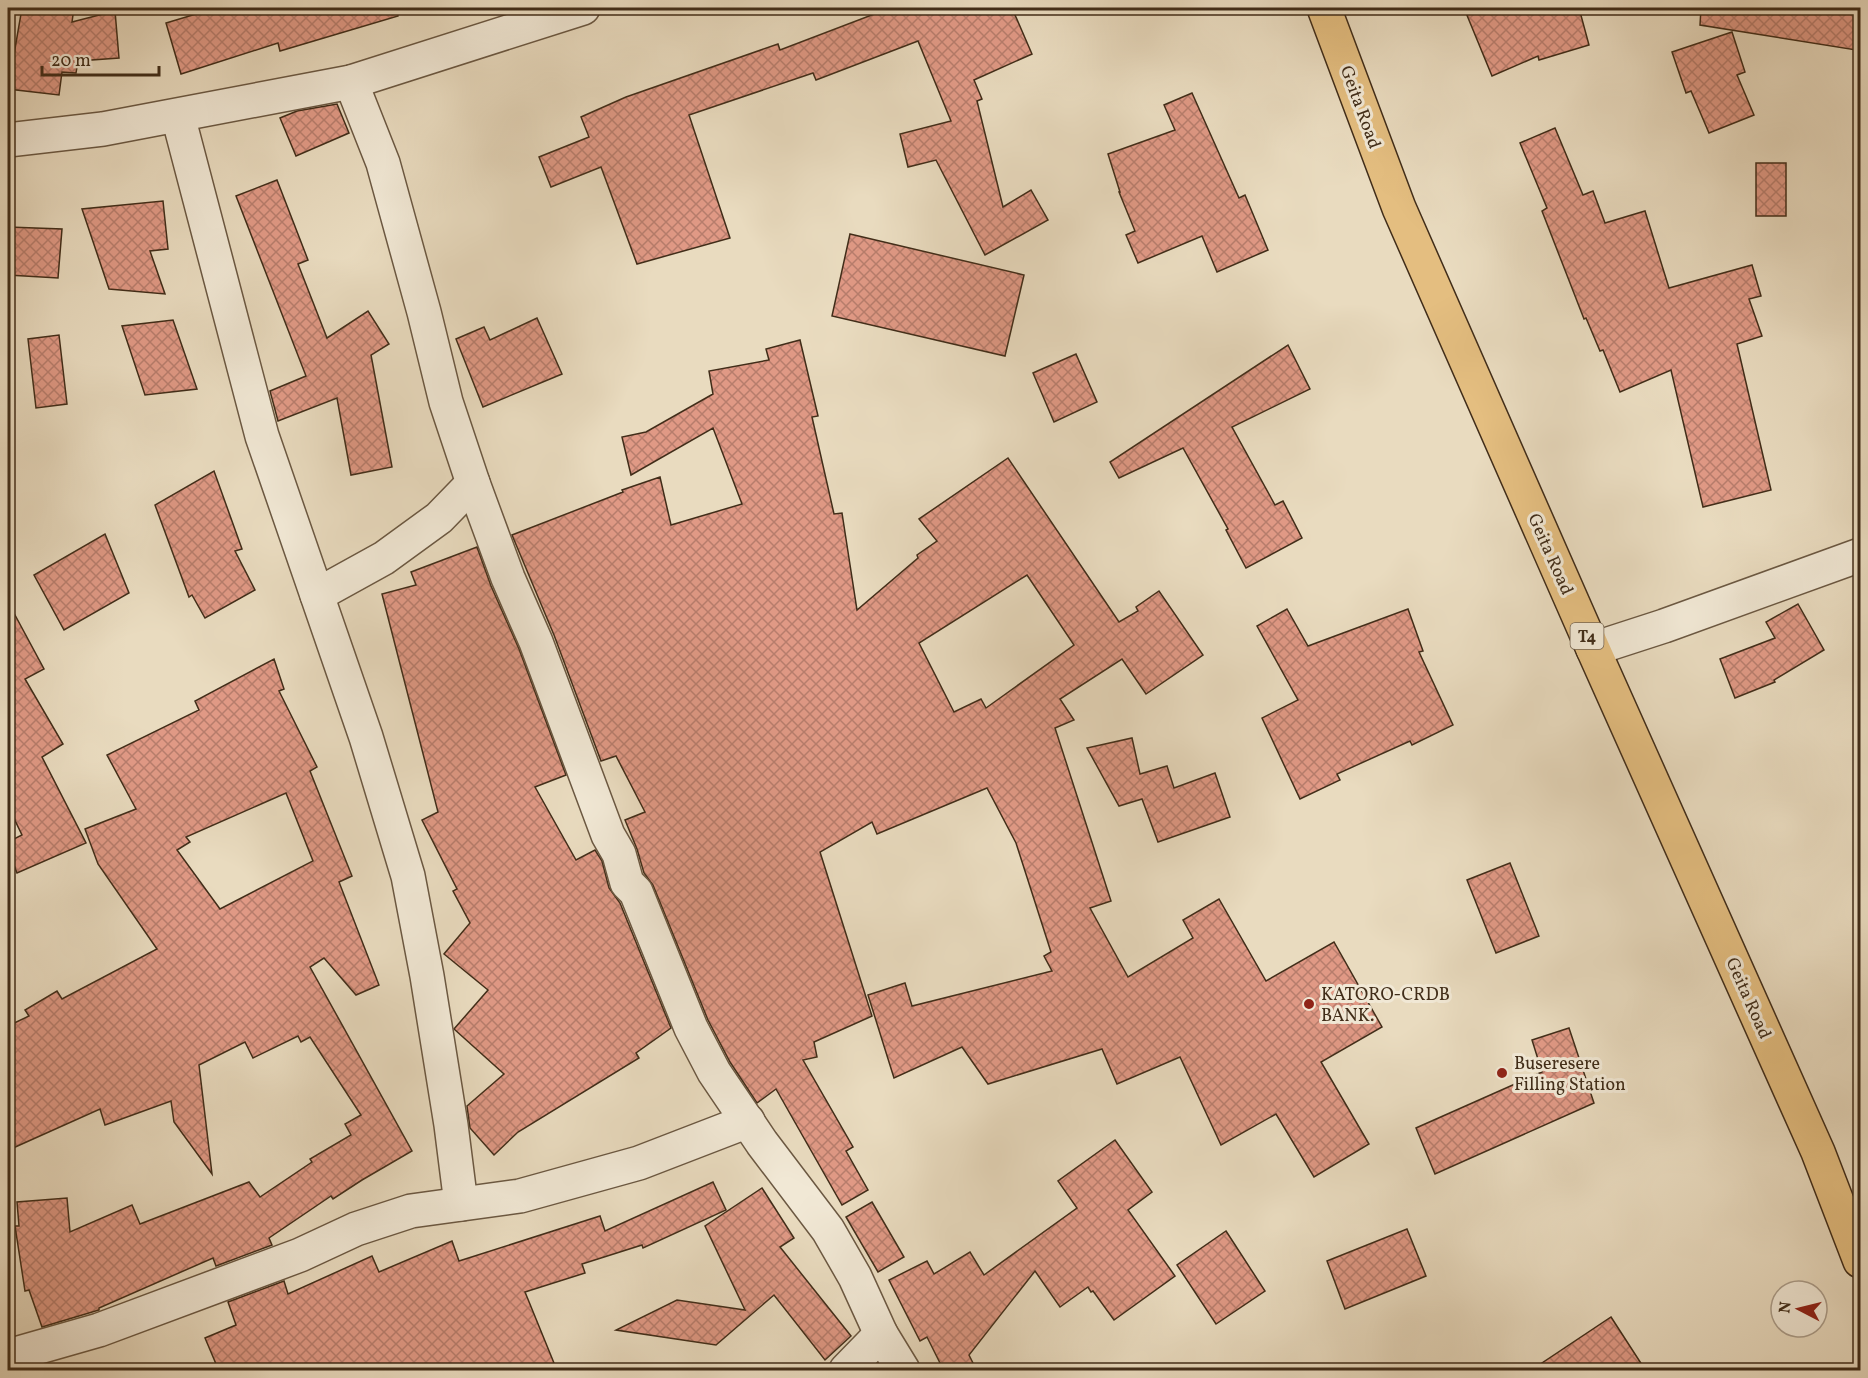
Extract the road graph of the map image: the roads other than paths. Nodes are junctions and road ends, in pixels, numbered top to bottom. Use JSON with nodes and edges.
{"nodes":[{"id":1,"x":583,"y":8,"type":"edge"},
{"id":2,"x":1324,"y":8,"type":"edge"},
{"id":3,"x":351,"y":82,"type":"junction"},
{"id":4,"x":178,"y":116,"type":"junction"},
{"id":5,"x":8,"y":140,"type":"edge"},
{"id":6,"x":473,"y":483,"type":"junction"},
{"id":7,"x":1860,"y":555,"type":"edge"},
{"id":8,"x":317,"y":594,"type":"junction"},
{"id":9,"x":1593,"y":650,"type":"junction"},
{"id":10,"x":748,"y":1121,"type":"junction"},
{"id":11,"x":461,"y":1204,"type":"junction"},
{"id":12,"x":1860,"y":1261,"type":"edge"},
{"id":13,"x":881,"y":1334,"type":"junction"},
{"id":14,"x":8,"y":1356,"type":"edge"},
{"id":15,"x":846,"y":1371,"type":"edge"},
{"id":16,"x":903,"y":1371,"type":"edge"}],
"edges":[{"from":1,"to":3,"type":"street"},
{"from":2,"to":9,"type":"highway","name":"Geita Road","number":"T4"},
{"from":3,"to":4,"type":"street"},
{"from":3,"to":6,"type":"street"},
{"from":4,"to":5,"type":"street"},
{"from":4,"to":8,"type":"street"},
{"from":6,"to":8,"type":"street"},
{"from":6,"to":10,"type":"street"},
{"from":7,"to":9,"type":"street"},
{"from":8,"to":11,"type":"street"},
{"from":9,"to":12,"type":"highway","name":"Geita Road","number":"T4"},
{"from":10,"to":11,"type":"street"},
{"from":10,"to":13,"type":"street"},
{"from":11,"to":14,"type":"street"},
{"from":13,"to":15,"type":"street"},
{"from":13,"to":16,"type":"street"}]}
